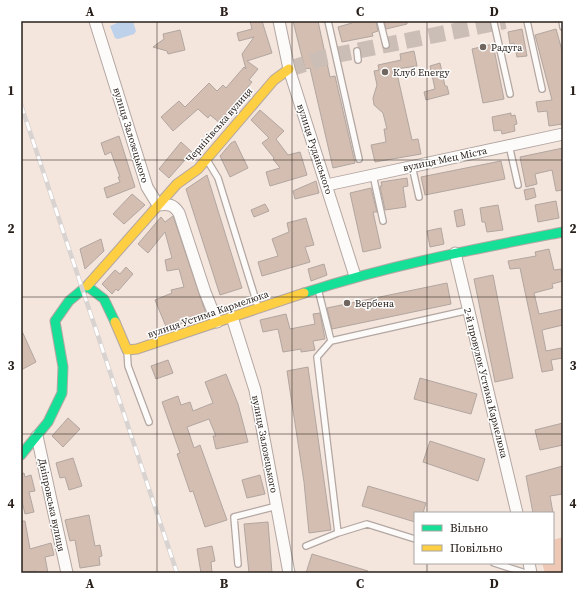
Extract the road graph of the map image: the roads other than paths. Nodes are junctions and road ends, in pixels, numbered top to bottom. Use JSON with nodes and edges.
{"nodes":[{"id":1,"x":95,"y":21,"type":"edge"},
{"id":2,"x":279,"y":21,"type":"edge"},
{"id":3,"x":328,"y":21,"type":"edge"},
{"id":4,"x":380,"y":21,"type":"edge"},
{"id":5,"x":527,"y":21,"type":"edge"},
{"id":6,"x":562,"y":21,"type":"edge"},
{"id":7,"x":494,"y":23,"type":"dead end"},
{"id":8,"x":563,"y":27,"type":"edge"},
{"id":9,"x":386,"y":45,"type":"dead end"},
{"id":10,"x":357,"y":51,"type":"dead end"},
{"id":11,"x":358,"y":60,"type":"dead end"},
{"id":12,"x":289,"y":69,"type":"junction"},
{"id":13,"x":542,"y":88,"type":"dead end"},
{"id":14,"x":510,"y":94,"type":"dead end"},
{"id":15,"x":563,"y":134,"type":"edge"},
{"id":16,"x":509,"y":145,"type":"junction"},
{"id":17,"x":206,"y":158,"type":"junction"},
{"id":18,"x":359,"y":159,"type":"dead end"},
{"id":19,"x":412,"y":166,"type":"junction"},
{"id":20,"x":373,"y":175,"type":"junction"},
{"id":21,"x":327,"y":185,"type":"junction"},
{"id":22,"x":518,"y":185,"type":"dead end"},
{"id":23,"x":419,"y":197,"type":"dead end"},
{"id":24,"x":158,"y":205,"type":"junction"},
{"id":25,"x":382,"y":221,"type":"dead end"},
{"id":26,"x":563,"y":232,"type":"edge"},
{"id":27,"x":455,"y":253,"type":"junction"},
{"id":28,"x":355,"y":276,"type":"junction"},
{"id":29,"x":88,"y":286,"type":"junction"},
{"id":30,"x":318,"y":288,"type":"junction"},
{"id":31,"x":258,"y":308,"type":"junction"},
{"id":32,"x":468,"y":310,"type":"junction"},
{"id":33,"x":232,"y":316,"type":"junction"},
{"id":34,"x":217,"y":322,"type":"junction"},
{"id":35,"x":331,"y":341,"type":"junction"},
{"id":36,"x":127,"y":350,"type":"junction"},
{"id":37,"x":149,"y":422,"type":"dead end"},
{"id":38,"x":37,"y":436,"type":"junction"},
{"id":39,"x":21,"y":455,"type":"edge"},
{"id":40,"x":277,"y":506,"type":"junction"},
{"id":41,"x":517,"y":512,"type":"edge"},
{"id":42,"x":338,"y":533,"type":"junction"},
{"id":43,"x":414,"y":539,"type":"edge"},
{"id":44,"x":306,"y":546,"type":"dead end"},
{"id":45,"x":238,"y":564,"type":"dead end"},
{"id":46,"x":497,"y":564,"type":"edge"},
{"id":47,"x":67,"y":573,"type":"edge"},
{"id":48,"x":289,"y":573,"type":"edge"},
{"id":49,"x":526,"y":573,"type":"edge"}],
"edges":[{"from":1,"to":24,"type":"street","name":"вулиця Залозецького"},
{"from":2,"to":12,"type":"street","name":"вулиця Руданського"},
{"from":3,"to":18,"type":"lane"},
{"from":4,"to":9,"type":"lane"},
{"from":5,"to":13,"type":"lane"},
{"from":6,"to":8,"type":"lane"},
{"from":7,"to":14,"type":"lane"},
{"from":10,"to":11,"type":"lane"},
{"from":12,"to":17,"type":"street","name":"Чернігівська вулиця"},
{"from":12,"to":21,"type":"street","name":"вулиця Руданського"},
{"from":15,"to":16,"type":"street","name":"вулиця Мец Міста"},
{"from":16,"to":19,"type":"street","name":"вулиця Мец Міста"},
{"from":16,"to":22,"type":"lane"},
{"from":17,"to":24,"type":"street","name":"Чернігівська вулиця"},
{"from":17,"to":31,"type":"lane"},
{"from":19,"to":20,"type":"street","name":"вулиця Мец Міста"},
{"from":19,"to":23,"type":"lane"},
{"from":20,"to":21,"type":"street","name":"вулиця Мец Міста"},
{"from":20,"to":25,"type":"lane"},
{"from":21,"to":28,"type":"street","name":"вулиця Руданського"},
{"from":24,"to":29,"type":"street","name":"Чернігівська вулиця"},
{"from":24,"to":34,"type":"street"},
{"from":26,"to":27,"type":"street","name":"вулиця Устима Кармелюка"},
{"from":27,"to":28,"type":"street","name":"вулиця Устима Кармелюка"},
{"from":27,"to":32,"type":"street","name":"2-й провулок Устима Кармелюка"},
{"from":28,"to":30,"type":"street","name":"вулиця Устима Кармелюка"},
{"from":29,"to":36,"type":"street"},
{"from":29,"to":38,"type":"street"},
{"from":30,"to":31,"type":"street","name":"вулиця Устима Кармелюка"},
{"from":30,"to":35,"type":"lane"},
{"from":31,"to":33,"type":"street","name":"вулиця Устима Кармелюка"},
{"from":32,"to":35,"type":"lane"},
{"from":32,"to":41,"type":"street","name":"2-й провулок Устима Кармелюка"},
{"from":33,"to":34,"type":"street","name":"вулиця Устима Кармелюка"},
{"from":33,"to":40,"type":"street","name":"вулиця Залозецького"},
{"from":34,"to":36,"type":"street","name":"вулиця Устима Кармелюка"},
{"from":35,"to":42,"type":"lane"},
{"from":36,"to":37,"type":"lane"},
{"from":38,"to":39,"type":"street"},
{"from":38,"to":47,"type":"street","name":"Дніпровська вулиця"},
{"from":40,"to":45,"type":"lane"},
{"from":40,"to":48,"type":"street","name":"вулиця Залозецького"},
{"from":42,"to":43,"type":"lane"},
{"from":42,"to":44,"type":"lane"},
{"from":46,"to":49,"type":"lane"}]}
